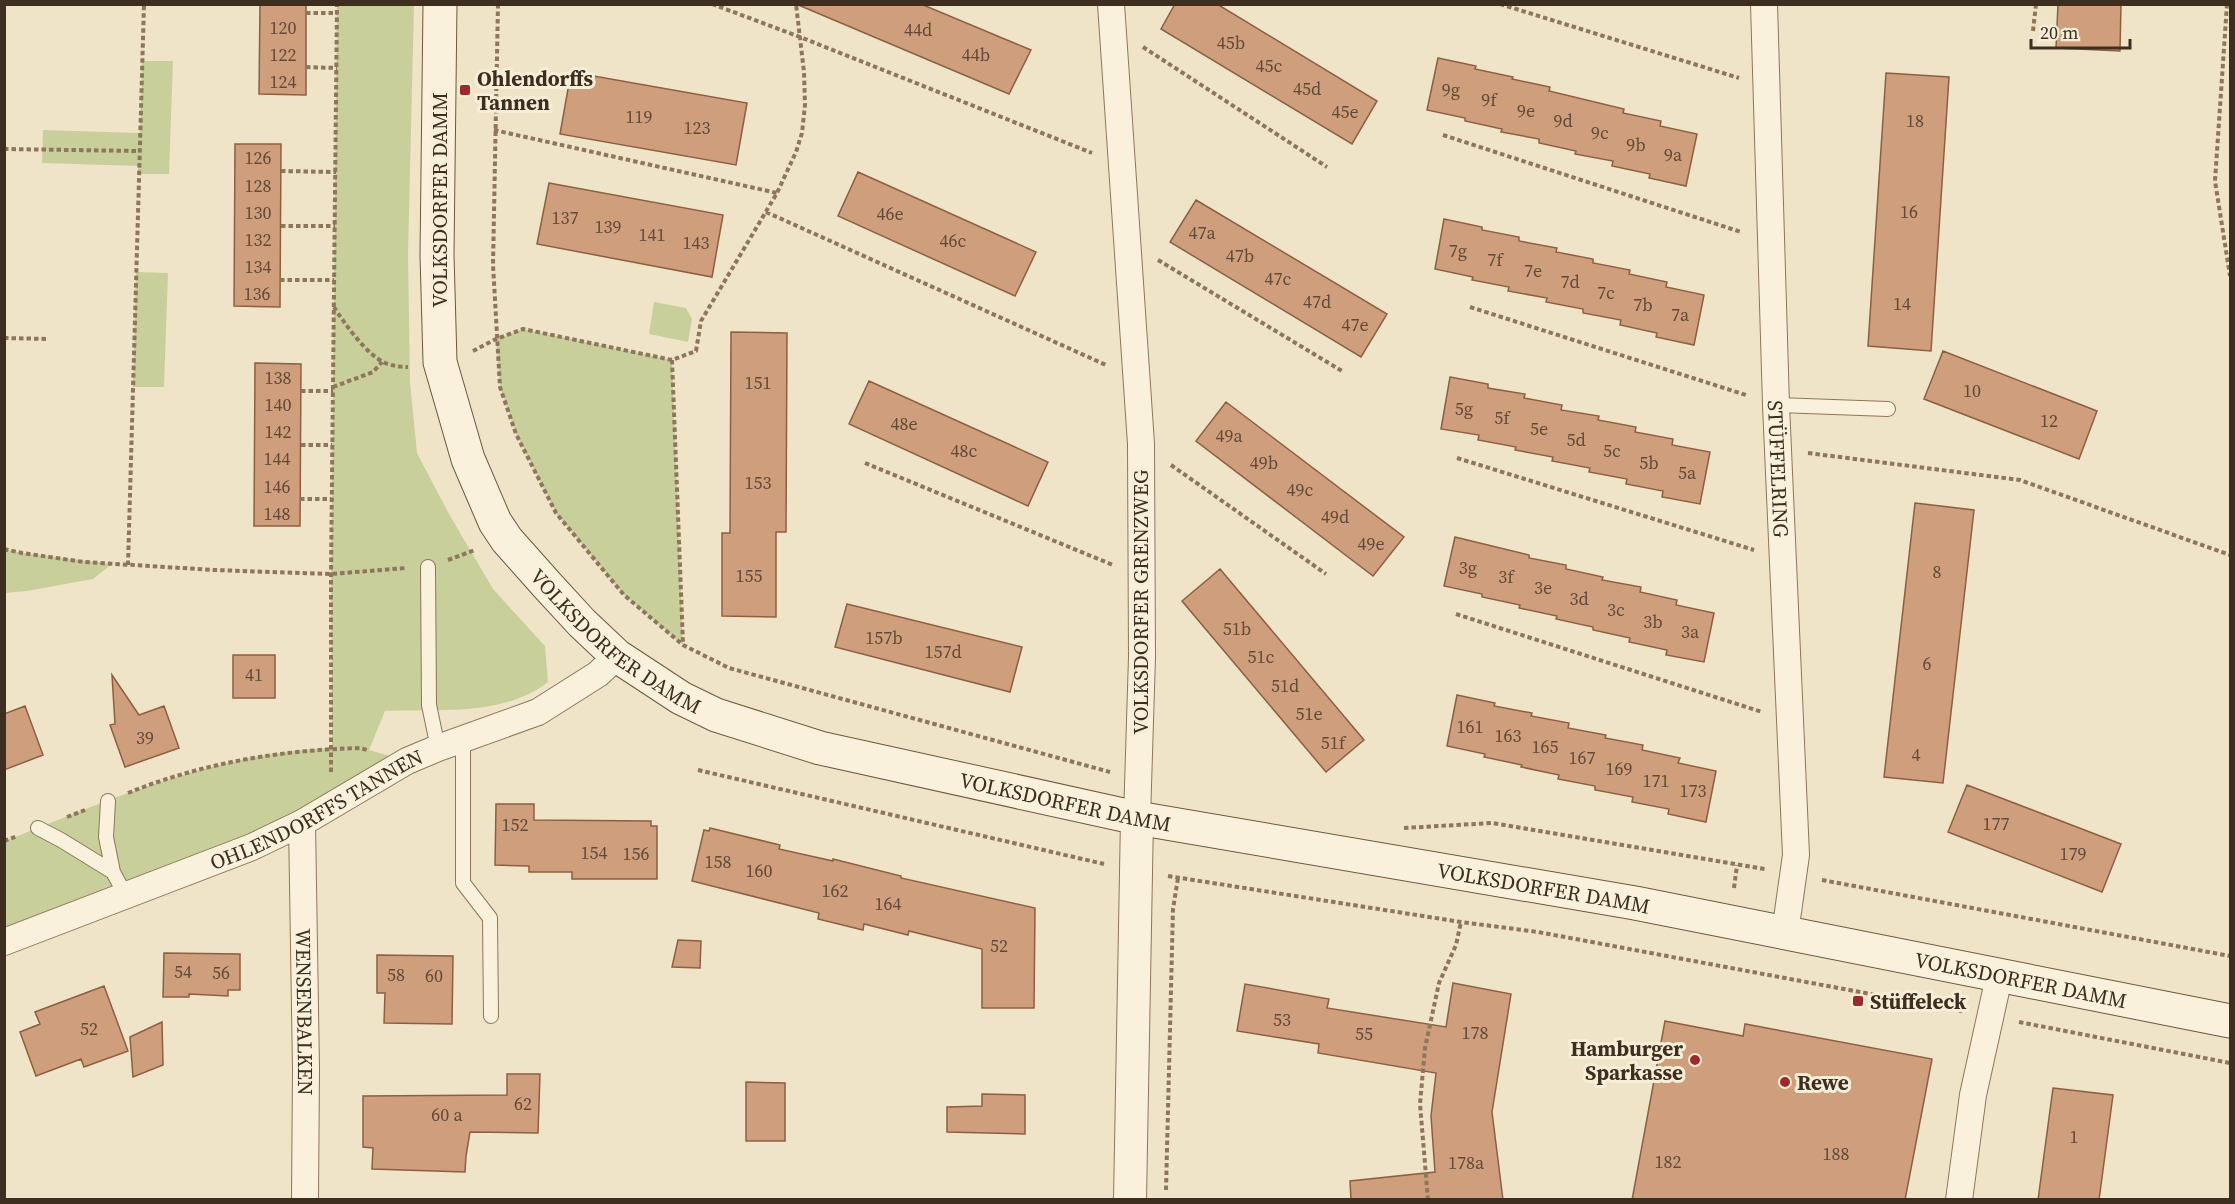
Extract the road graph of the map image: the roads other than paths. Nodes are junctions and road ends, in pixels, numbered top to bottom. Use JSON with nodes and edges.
{"nodes":[{"id":1,"x":440,"y":4,"type":"edge"},
{"id":2,"x":1764,"y":4,"type":"edge"},
{"id":3,"x":1112,"y":15,"type":"edge"},
{"id":4,"x":1776,"y":405,"type":"junction"},
{"id":5,"x":1888,"y":408,"type":"dead end"},
{"id":6,"x":428,"y":567,"type":"road end"},
{"id":7,"x":617,"y":656,"type":"junction"},
{"id":8,"x":462,"y":740,"type":"junction"},
{"id":9,"x":438,"y":748,"type":"junction"},
{"id":10,"x":108,"y":801,"type":"road end"},
{"id":11,"x":1137,"y":818,"type":"junction"},
{"id":12,"x":302,"y":823,"type":"junction"},
{"id":13,"x":38,"y":828,"type":"road end"},
{"id":14,"x":113,"y":872,"type":"junction"},
{"id":15,"x":126,"y":896,"type":"junction"},
{"id":16,"x":1785,"y":933,"type":"junction"},
{"id":17,"x":4,"y":942,"type":"edge"},
{"id":18,"x":1999,"y":977,"type":"junction"},
{"id":19,"x":491,"y":1016,"type":"dead end"},
{"id":20,"x":2230,"y":1021,"type":"edge"},
{"id":21,"x":305,"y":1200,"type":"edge"},
{"id":22,"x":1130,"y":1200,"type":"edge"},
{"id":23,"x":1959,"y":1200,"type":"edge"}],
"edges":[{"from":1,"to":7,"type":"main road","name":"VOLKSDORFER DAMM"},
{"from":2,"to":4,"type":"street","name":"STÜFFELRING"},
{"from":3,"to":11,"type":"street","name":"VOLKSDORFER GRENZWEG"},
{"from":4,"to":5,"type":"lane"},
{"from":4,"to":16,"type":"street","name":"STÜFFELRING"},
{"from":6,"to":9,"type":"lane"},
{"from":7,"to":8,"type":"street","name":"OHLENDORFFS TANNEN"},
{"from":7,"to":11,"type":"main road","name":"VOLKSDORFER DAMM"},
{"from":8,"to":9,"type":"street","name":"OHLENDORFFS TANNEN"},
{"from":8,"to":19,"type":"lane"},
{"from":9,"to":12,"type":"street","name":"OHLENDORFFS TANNEN"},
{"from":10,"to":14,"type":"lane"},
{"from":11,"to":16,"type":"main road","name":"VOLKSDORFER DAMM"},
{"from":11,"to":22,"type":"street","name":"VOLKSDORFER GRENZWEG"},
{"from":12,"to":15,"type":"street","name":"OHLENDORFFS TANNEN"},
{"from":12,"to":21,"type":"street","name":"WENSENBALKEN"},
{"from":13,"to":14,"type":"lane"},
{"from":14,"to":15,"type":"lane"},
{"from":15,"to":17,"type":"street","name":"OHLENDORFFS TANNEN"},
{"from":16,"to":18,"type":"main road","name":"VOLKSDORFER DAMM"},
{"from":18,"to":20,"type":"main road","name":"VOLKSDORFER DAMM"},
{"from":18,"to":23,"type":"street"}]}
